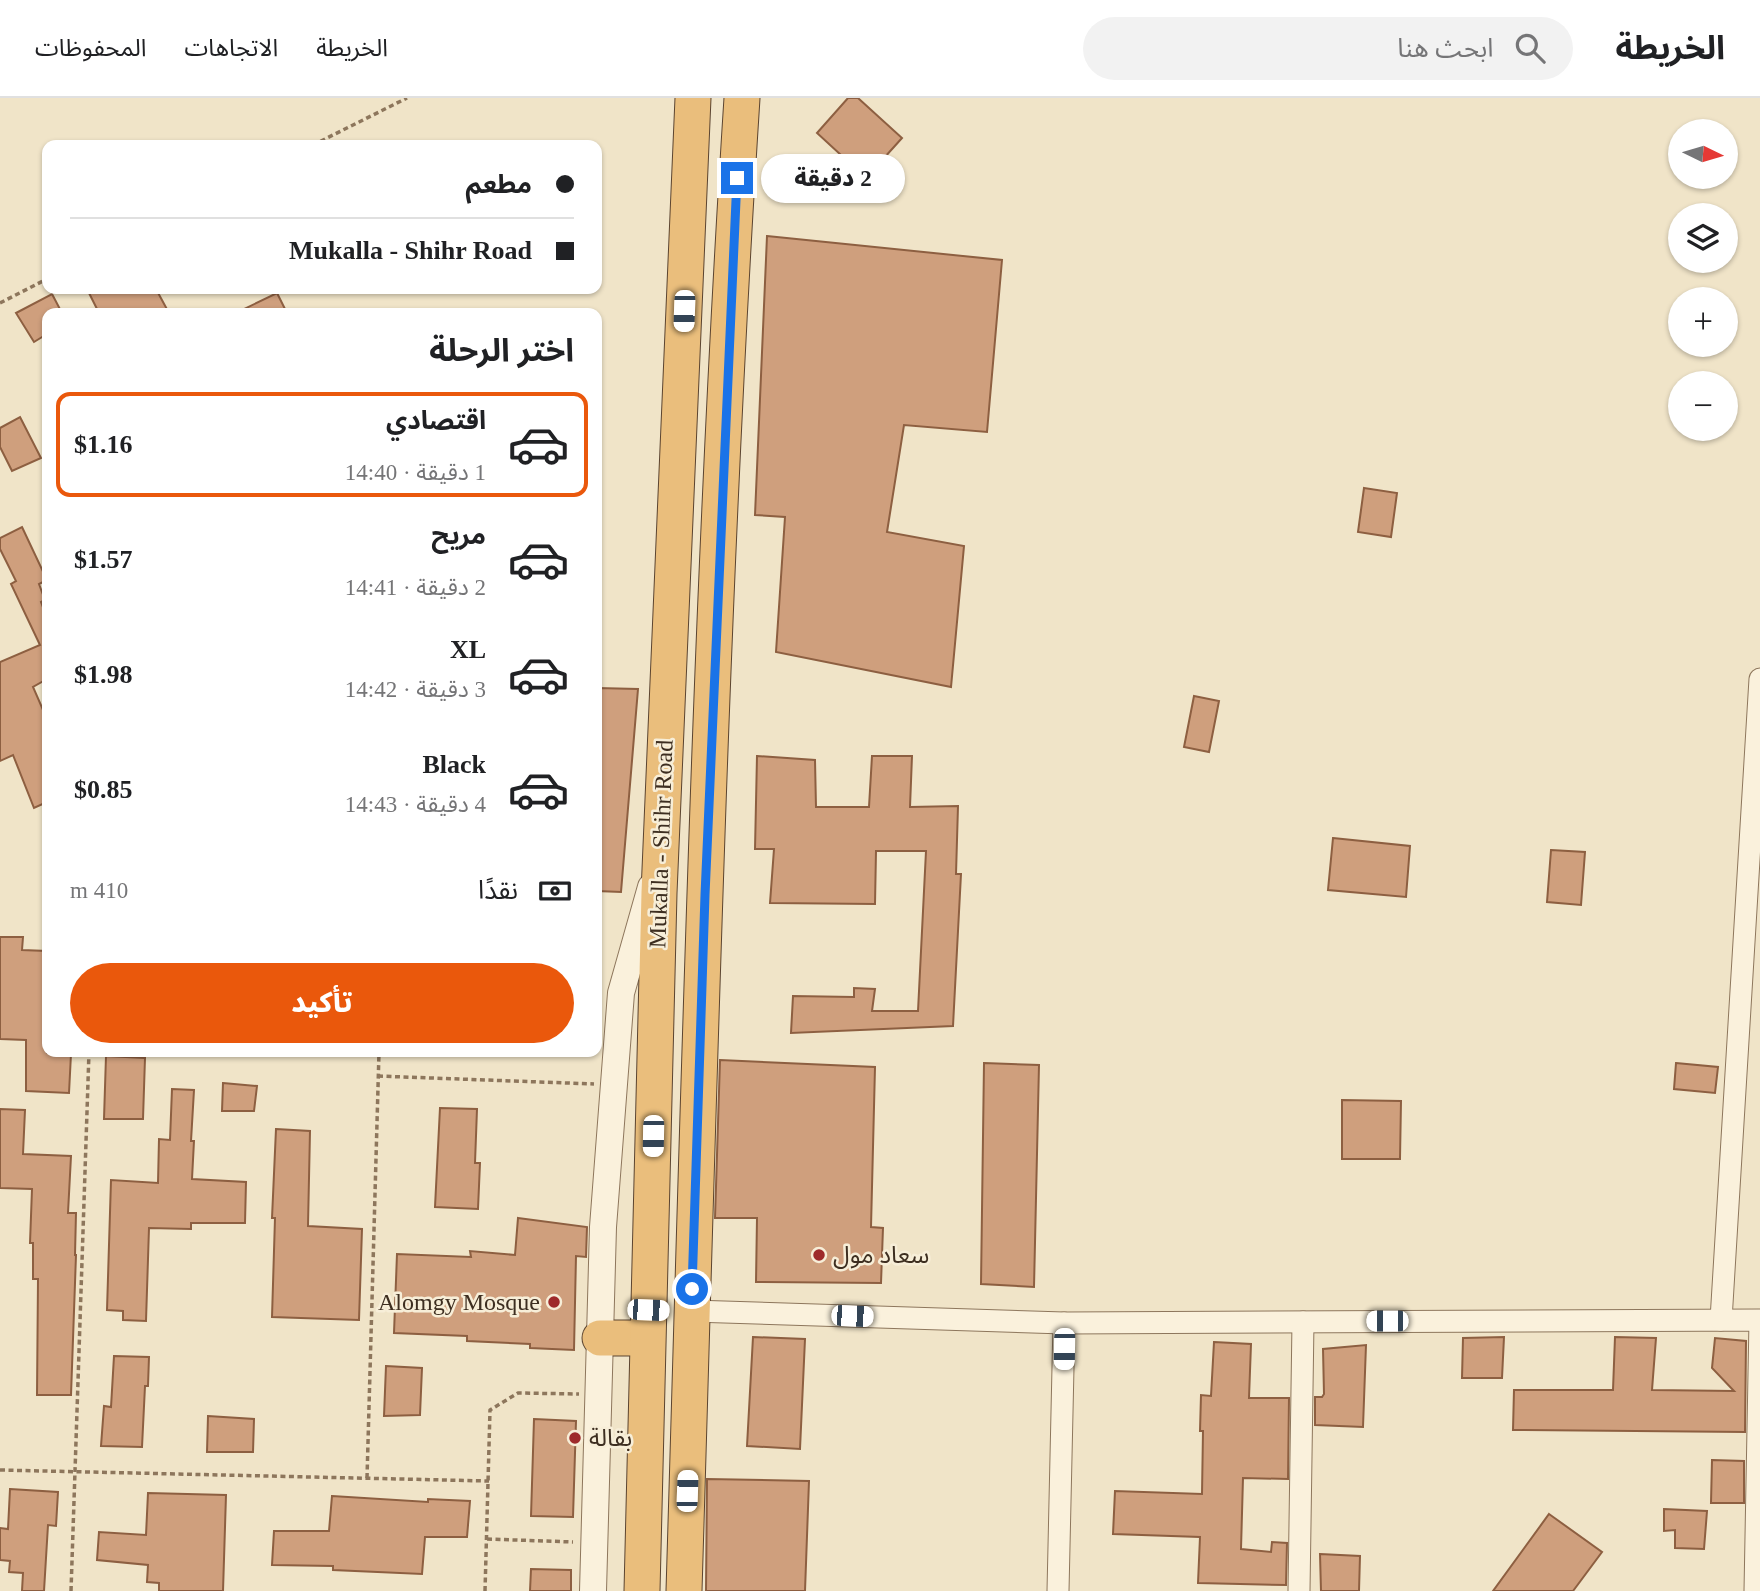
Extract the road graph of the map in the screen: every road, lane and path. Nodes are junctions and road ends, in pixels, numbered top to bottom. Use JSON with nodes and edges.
{"nodes":[{"id":1,"x":407,"y":98,"type":"edge"},
{"id":2,"x":693,"y":98,"type":"edge"},
{"id":3,"x":742,"y":98,"type":"edge"},
{"id":4,"x":323,"y":140,"type":"edge"},
{"id":5,"x":687,"y":230,"type":"junction"},
{"id":6,"x":733,"y":232,"type":"junction"},
{"id":7,"x":42,"y":282,"type":"edge"},
{"id":8,"x":0,"y":303,"type":"edge"},
{"id":9,"x":1760,"y":679,"type":"edge"},
{"id":10,"x":661,"y":851,"type":"junction"},
{"id":11,"x":659,"y":893,"type":"junction"},
{"id":12,"x":705,"y":895,"type":"junction"},
{"id":13,"x":89,"y":1057,"type":"edge"},
{"id":14,"x":379,"y":1057,"type":"edge"},
{"id":15,"x":378,"y":1076,"type":"junction"},
{"id":16,"x":614,"y":1085,"type":"junction"},
{"id":17,"x":692,"y":1311,"type":"junction"},
{"id":18,"x":1721,"y":1320,"type":"junction"},
{"id":19,"x":1303,"y":1322,"type":"junction"},
{"id":20,"x":1064,"y":1323,"type":"junction"},
{"id":21,"x":647,"y":1324,"type":"junction"},
{"id":22,"x":600,"y":1338,"type":"junction"},
{"id":23,"x":599,"y":1395,"type":"junction"},
{"id":24,"x":0,"y":1470,"type":"edge"},
{"id":25,"x":75,"y":1472,"type":"junction"},
{"id":26,"x":367,"y":1478,"type":"junction"},
{"id":27,"x":489,"y":1481,"type":"junction"},
{"id":28,"x":487,"y":1539,"type":"junction"},
{"id":29,"x":594,"y":1542,"type":"junction"},
{"id":30,"x":71,"y":1591,"type":"edge"},
{"id":31,"x":485,"y":1591,"type":"edge"},
{"id":32,"x":593,"y":1591,"type":"edge"},
{"id":33,"x":642,"y":1591,"type":"edge"},
{"id":34,"x":684,"y":1591,"type":"edge"},
{"id":35,"x":1058,"y":1591,"type":"edge"},
{"id":36,"x":1299,"y":1591,"type":"edge"},
{"id":37,"x":1755,"y":1591,"type":"edge"}],
"edges":[{"from":1,"to":4,"type":"path"},
{"from":2,"to":5,"type":"highway","name":"Mukalla - Shihr Road"},
{"from":3,"to":6,"type":"highway","name":"Mukalla - Shihr Road"},
{"from":5,"to":6,"type":"highway"},
{"from":5,"to":10,"type":"highway","name":"Mukalla - Shihr Road"},
{"from":6,"to":12,"type":"highway","name":"Mukalla - Shihr Road"},
{"from":7,"to":8,"type":"path"},
{"from":9,"to":18,"type":"street"},
{"from":10,"to":11,"type":"highway","name":"Mukalla - Shihr Road"},
{"from":10,"to":16,"type":"street"},
{"from":11,"to":12,"type":"highway"},
{"from":11,"to":21,"type":"highway","name":"Mukalla - Shihr Road"},
{"from":12,"to":17,"type":"highway","name":"Mukalla - Shihr Road"},
{"from":13,"to":25,"type":"path"},
{"from":14,"to":15,"type":"path"},
{"from":15,"to":16,"type":"path"},
{"from":15,"to":26,"type":"path"},
{"from":16,"to":22,"type":"street"},
{"from":17,"to":20,"type":"street"},
{"from":17,"to":21,"type":"highway"},
{"from":17,"to":34,"type":"highway","name":"Mukalla - Shihr Road"},
{"from":18,"to":19,"type":"street"},
{"from":18,"to":37,"type":"street"},
{"from":19,"to":20,"type":"street"},
{"from":19,"to":36,"type":"street"},
{"from":20,"to":35,"type":"street"},
{"from":21,"to":22,"type":"highway"},
{"from":21,"to":33,"type":"highway","name":"Mukalla - Shihr Road"},
{"from":22,"to":23,"type":"street"},
{"from":23,"to":27,"type":"path"},
{"from":23,"to":29,"type":"street"},
{"from":24,"to":25,"type":"path"},
{"from":25,"to":26,"type":"path"},
{"from":25,"to":30,"type":"path"},
{"from":26,"to":27,"type":"path"},
{"from":27,"to":28,"type":"path"},
{"from":28,"to":29,"type":"path"},
{"from":28,"to":31,"type":"path"},
{"from":29,"to":32,"type":"street"}]}
